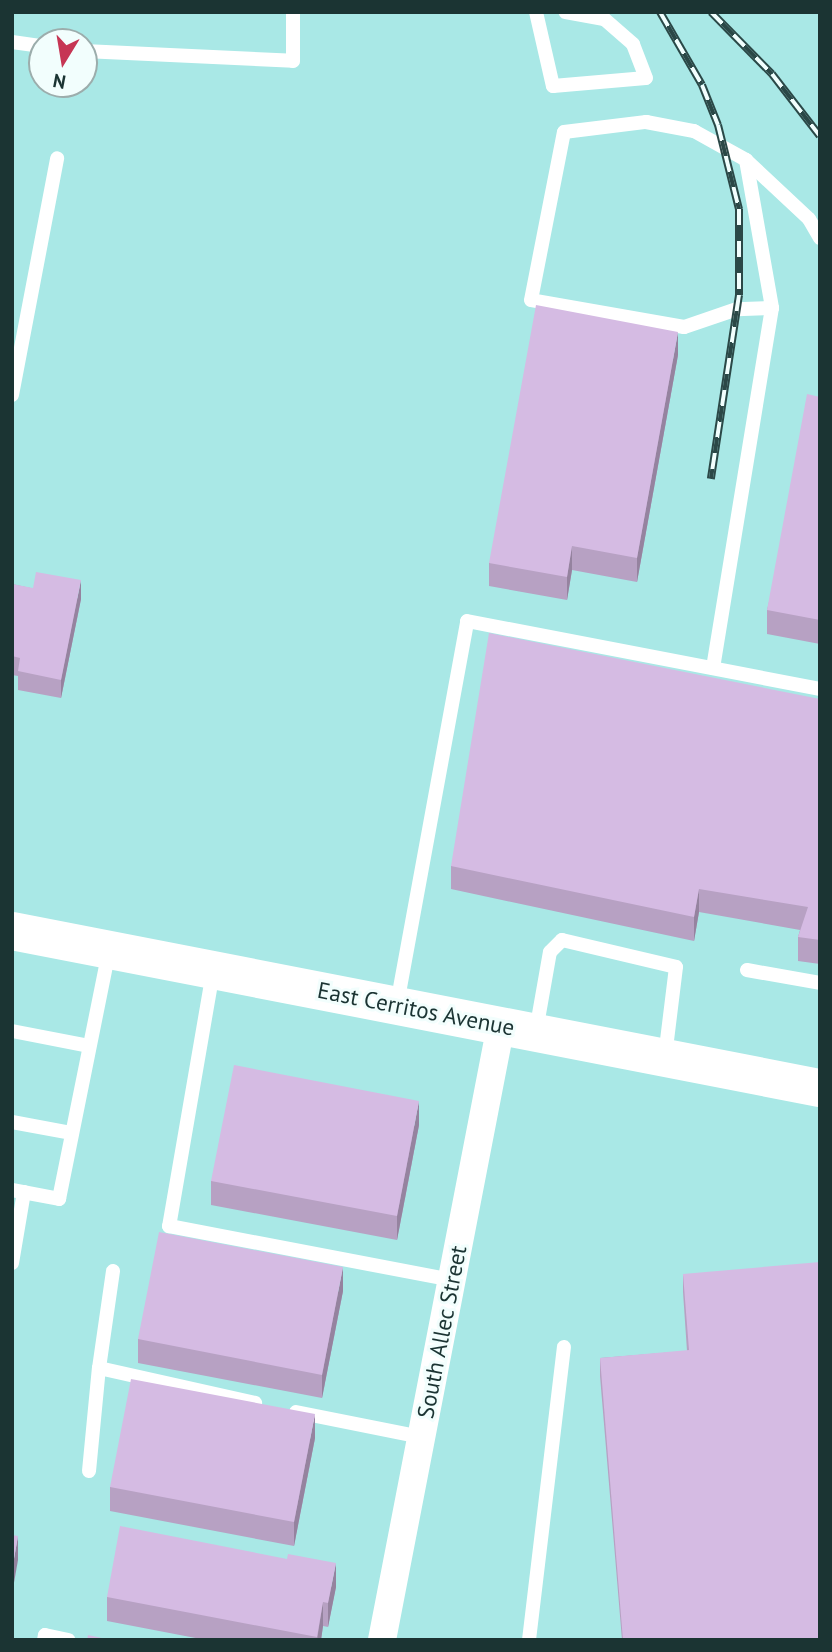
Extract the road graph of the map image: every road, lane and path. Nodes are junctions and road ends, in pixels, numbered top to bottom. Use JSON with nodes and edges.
{"nodes":[{"id":1,"x":293,"y":12,"type":"edge"},
{"id":2,"x":536,"y":12,"type":"edge"},
{"id":3,"x":566,"y":12,"type":"edge"},
{"id":4,"x":98,"y":52,"type":"edge"},
{"id":5,"x":57,"y":158,"type":"dead end"},
{"id":6,"x":746,"y":160,"type":"junction"},
{"id":7,"x":820,"y":238,"type":"edge"},
{"id":8,"x":772,"y":308,"type":"junction"},
{"id":9,"x":12,"y":396,"type":"edge"},
{"id":10,"x":713,"y":668,"type":"junction"},
{"id":11,"x":820,"y":689,"type":"edge"},
{"id":12,"x":12,"y":931,"type":"edge"},
{"id":13,"x":109,"y":949,"type":"junction"},
{"id":14,"x":213,"y":970,"type":"junction"},
{"id":15,"x":747,"y":970,"type":"dead end"},
{"id":16,"x":820,"y":984,"type":"edge"},
{"id":17,"x":396,"y":1005,"type":"junction"},
{"id":18,"x":518,"y":1028,"type":"junction"},
{"id":19,"x":12,"y":1031,"type":"edge"},
{"id":20,"x":89,"y":1046,"type":"junction"},
{"id":21,"x":664,"y":1057,"type":"junction"},
{"id":22,"x":820,"y":1088,"type":"edge"},
{"id":23,"x":12,"y":1122,"type":"edge"},
{"id":24,"x":72,"y":1133,"type":"junction"},
{"id":25,"x":18,"y":1191,"type":"edge"},
{"id":26,"x":12,"y":1263,"type":"edge"},
{"id":27,"x":113,"y":1271,"type":"dead end"},
{"id":28,"x":452,"y":1280,"type":"junction"},
{"id":29,"x":564,"y":1347,"type":"dead end"},
{"id":30,"x":99,"y":1368,"type":"junction"},
{"id":31,"x":421,"y":1437,"type":"junction"},
{"id":32,"x":89,"y":1471,"type":"dead end"},
{"id":33,"x":44,"y":1640,"type":"edge"},
{"id":34,"x":68,"y":1640,"type":"edge"},
{"id":35,"x":382,"y":1640,"type":"edge"},
{"id":36,"x":529,"y":1640,"type":"edge"}],
"edges":[{"from":1,"to":4,"type":"lane"},
{"from":2,"to":3,"type":"lane"},
{"from":5,"to":9,"type":"lane"},
{"from":6,"to":7,"type":"lane"},
{"from":6,"to":8,"type":"lane"},
{"from":6,"to":8,"type":"lane"},
{"from":8,"to":10,"type":"lane"},
{"from":10,"to":11,"type":"lane"},
{"from":10,"to":17,"type":"lane"},
{"from":12,"to":13,"type":"main road","name":"East Cerritos Avenue"},
{"from":13,"to":14,"type":"main road","name":"East Cerritos Avenue"},
{"from":13,"to":20,"type":"lane"},
{"from":14,"to":17,"type":"main road","name":"East Cerritos Avenue"},
{"from":14,"to":28,"type":"lane"},
{"from":15,"to":16,"type":"lane"},
{"from":17,"to":18,"type":"main road","name":"East Cerritos Avenue"},
{"from":18,"to":21,"type":"main road","name":"East Cerritos Avenue"},
{"from":18,"to":21,"type":"lane"},
{"from":18,"to":28,"type":"street","name":"South Allec Street"},
{"from":19,"to":20,"type":"lane"},
{"from":20,"to":24,"type":"lane"},
{"from":21,"to":22,"type":"main road","name":"East Cerritos Avenue"},
{"from":23,"to":24,"type":"lane"},
{"from":24,"to":25,"type":"lane"},
{"from":25,"to":26,"type":"lane"},
{"from":27,"to":30,"type":"lane"},
{"from":28,"to":31,"type":"street","name":"South Allec Street"},
{"from":29,"to":36,"type":"lane"},
{"from":30,"to":31,"type":"lane"},
{"from":30,"to":32,"type":"lane"},
{"from":31,"to":35,"type":"street","name":"South Allec Street"},
{"from":33,"to":34,"type":"lane"}]}
